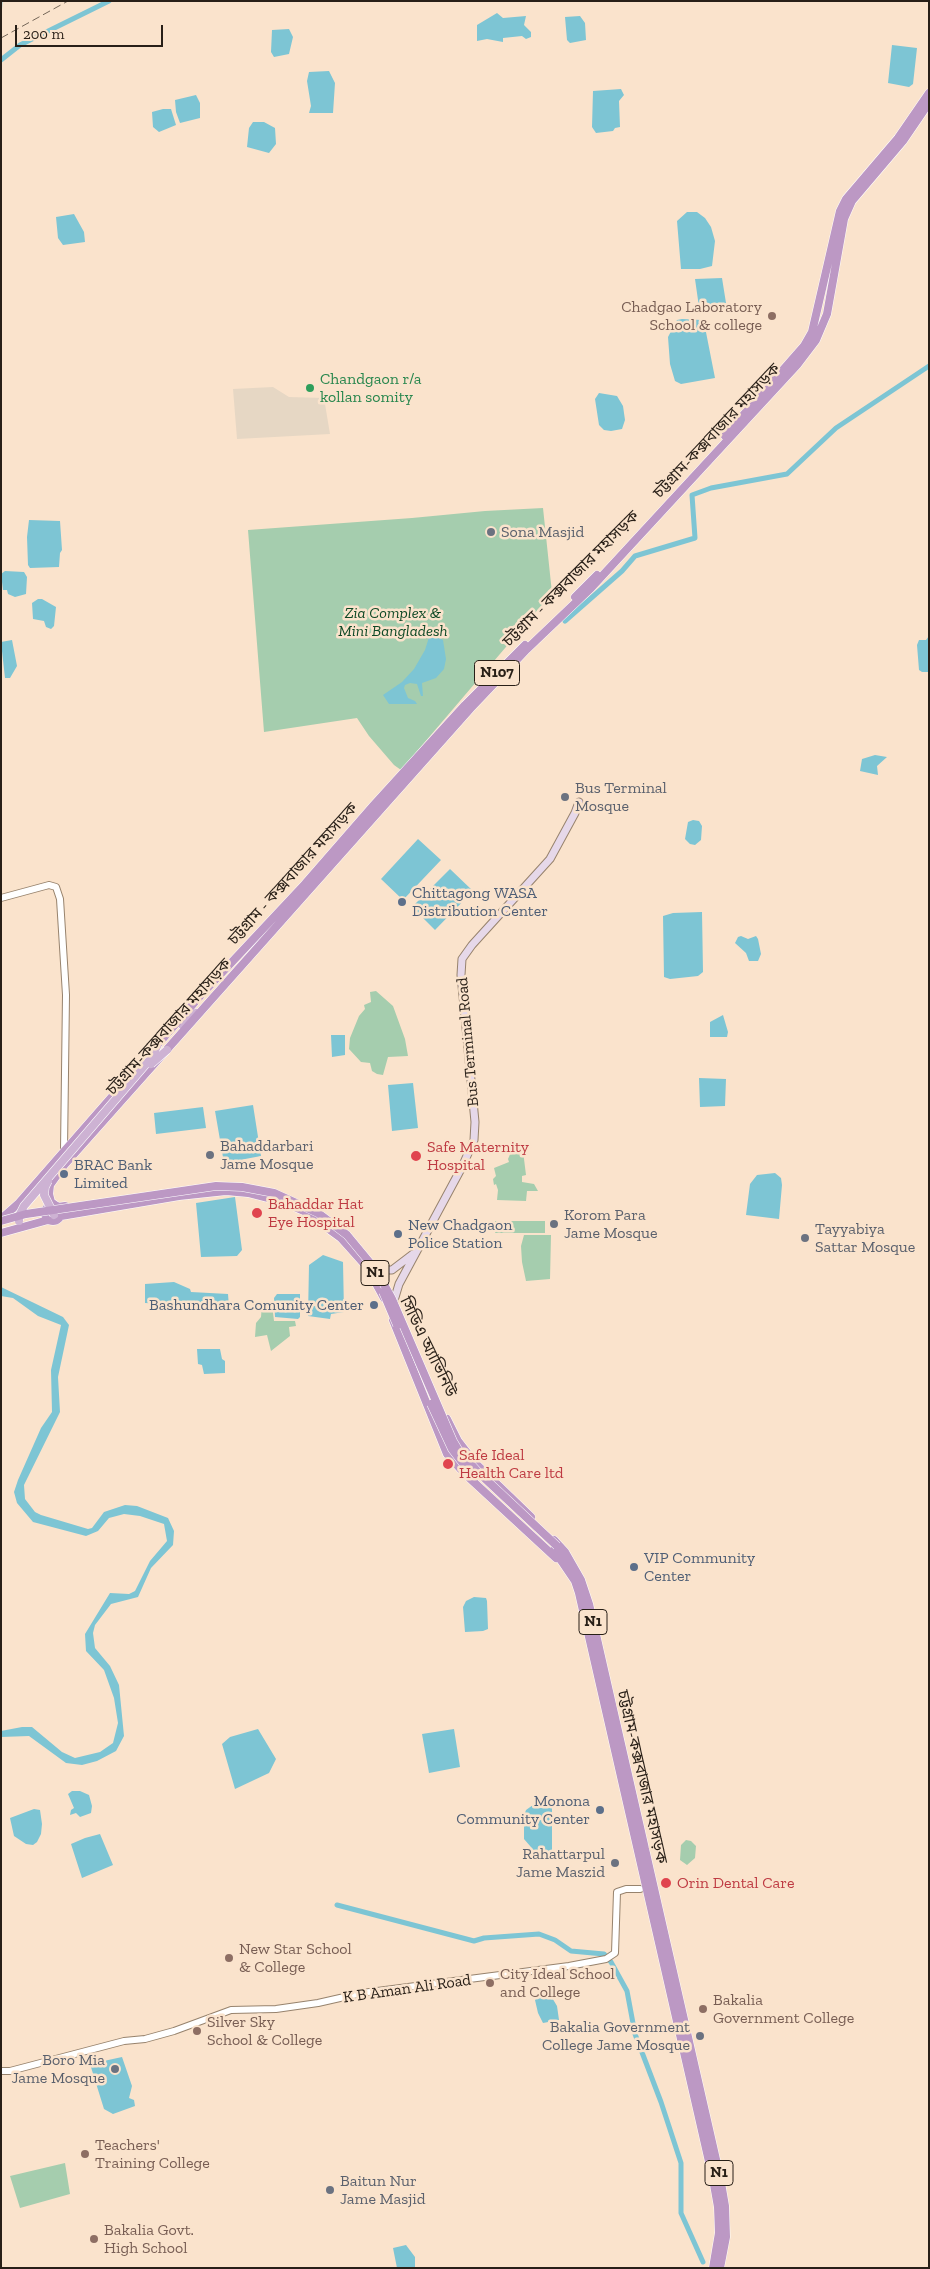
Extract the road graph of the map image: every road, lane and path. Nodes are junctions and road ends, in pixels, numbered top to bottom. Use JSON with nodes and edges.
{"nodes":[{"id":1,"x":929,"y":93,"type":"edge"},
{"id":2,"x":929,"y":103,"type":"edge"},
{"id":3,"x":579,"y":802,"type":"dead end"},
{"id":4,"x":1,"y":898,"type":"edge"},
{"id":5,"x":199,"y":997,"type":"junction"},
{"id":6,"x":208,"y":1004,"type":"junction"},
{"id":7,"x":158,"y":1044,"type":"junction"},
{"id":8,"x":167,"y":1050,"type":"joint"},
{"id":9,"x":64,"y":1150,"type":"junction"},
{"id":10,"x":54,"y":1213,"type":"junction"},
{"id":11,"x":19,"y":1218,"type":"junction"},
{"id":12,"x":1,"y":1220,"type":"edge"},
{"id":13,"x":1,"y":1226,"type":"edge"},
{"id":14,"x":1,"y":1233,"type":"edge"},
{"id":15,"x":419,"y":1249,"type":"junction"},
{"id":16,"x":370,"y":1266,"type":"junction"},
{"id":17,"x":393,"y":1307,"type":"junction"},
{"id":18,"x":566,"y":1562,"type":"junction"},
{"id":19,"x":640,"y":1889,"type":"dead end"},
{"id":20,"x":1,"y":2071,"type":"edge"},
{"id":21,"x":713,"y":2163,"type":"junction"},
{"id":22,"x":713,"y":2268,"type":"edge"},
{"id":23,"x":720,"y":2268,"type":"edge"}],
"edges":[{"from":1,"to":5,"type":"highway","name":"চট্টগ্রাম - কক্সবাজার মহাসড়ক","number":"N107"},
{"from":2,"to":6,"type":"highway","name":"চট্টগ্রাম-কক্সবাজার মহাসড়ক","number":"N107"},
{"from":3,"to":15,"type":"main road","name":"Bus Terminal Road"},
{"from":4,"to":9,"type":"street"},
{"from":5,"to":6,"type":"main road"},
{"from":5,"to":7,"type":"highway","name":"চট্টগ্রাম - কক্সবাজার মহাসড়ক","number":"N107"},
{"from":6,"to":8,"type":"highway","name":"চট্টগ্রাম-কক্সবাজার মহাসড়ক","number":"N107"},
{"from":7,"to":9,"type":"highway","name":"চট্টগ্রাম - কক্সবাজার মহাসড়ক","number":"N107"},
{"from":7,"to":11,"type":"main road","bridge":true},
{"from":8,"to":10,"type":"main road","bridge":true},
{"from":9,"to":12,"type":"highway","name":"চট্টগ্রাম - কক্সবাজার মহাসড়ক","number":"N107"},
{"from":10,"to":11,"type":"highway","number":"N1","bridge":true},
{"from":10,"to":12,"type":"highway","name":"সিডিএ অ্যাভিনিউ","number":"N1"},
{"from":10,"to":14,"type":"highway","name":"সিডিএ অ্যাভিনিউ","number":"N1"},
{"from":10,"to":16,"type":"highway","name":"সিডিএ অ্যাভিনিউ","number":"N1"},
{"from":10,"to":18,"type":"highway","name":"সিডিএ অ্যাভিনিউ","number":"N1"},
{"from":10,"to":18,"type":"highway","number":"N1","bridge":true},
{"from":11,"to":12,"type":"highway","number":"N1","bridge":true},
{"from":11,"to":13,"type":"highway","number":"N1"},
{"from":15,"to":16,"type":"main road","name":"Bus Terminal Road"},
{"from":15,"to":17,"type":"main road","name":"Bus Terminal Road"},
{"from":16,"to":17,"type":"highway","name":"সিডিএ অ্যাভিনিউ","number":"N1"},
{"from":17,"to":18,"type":"highway","name":"সিডিএ অ্যাভিনিউ","number":"N1"},
{"from":18,"to":21,"type":"highway","name":"চট্টগ্রাম-কক্সবাজার মহাসড়ক","number":"N1"},
{"from":19,"to":20,"type":"street","name":"K B Aman Ali Road"},
{"from":21,"to":22,"type":"highway","name":"চট্টগ্রাম-কক্সবাজার মহাসড়ক","number":"N1"},
{"from":21,"to":23,"type":"highway","name":"চট্টগ্রাম-কক্সবাজার মহাসড়ক","number":"N1"}]}
